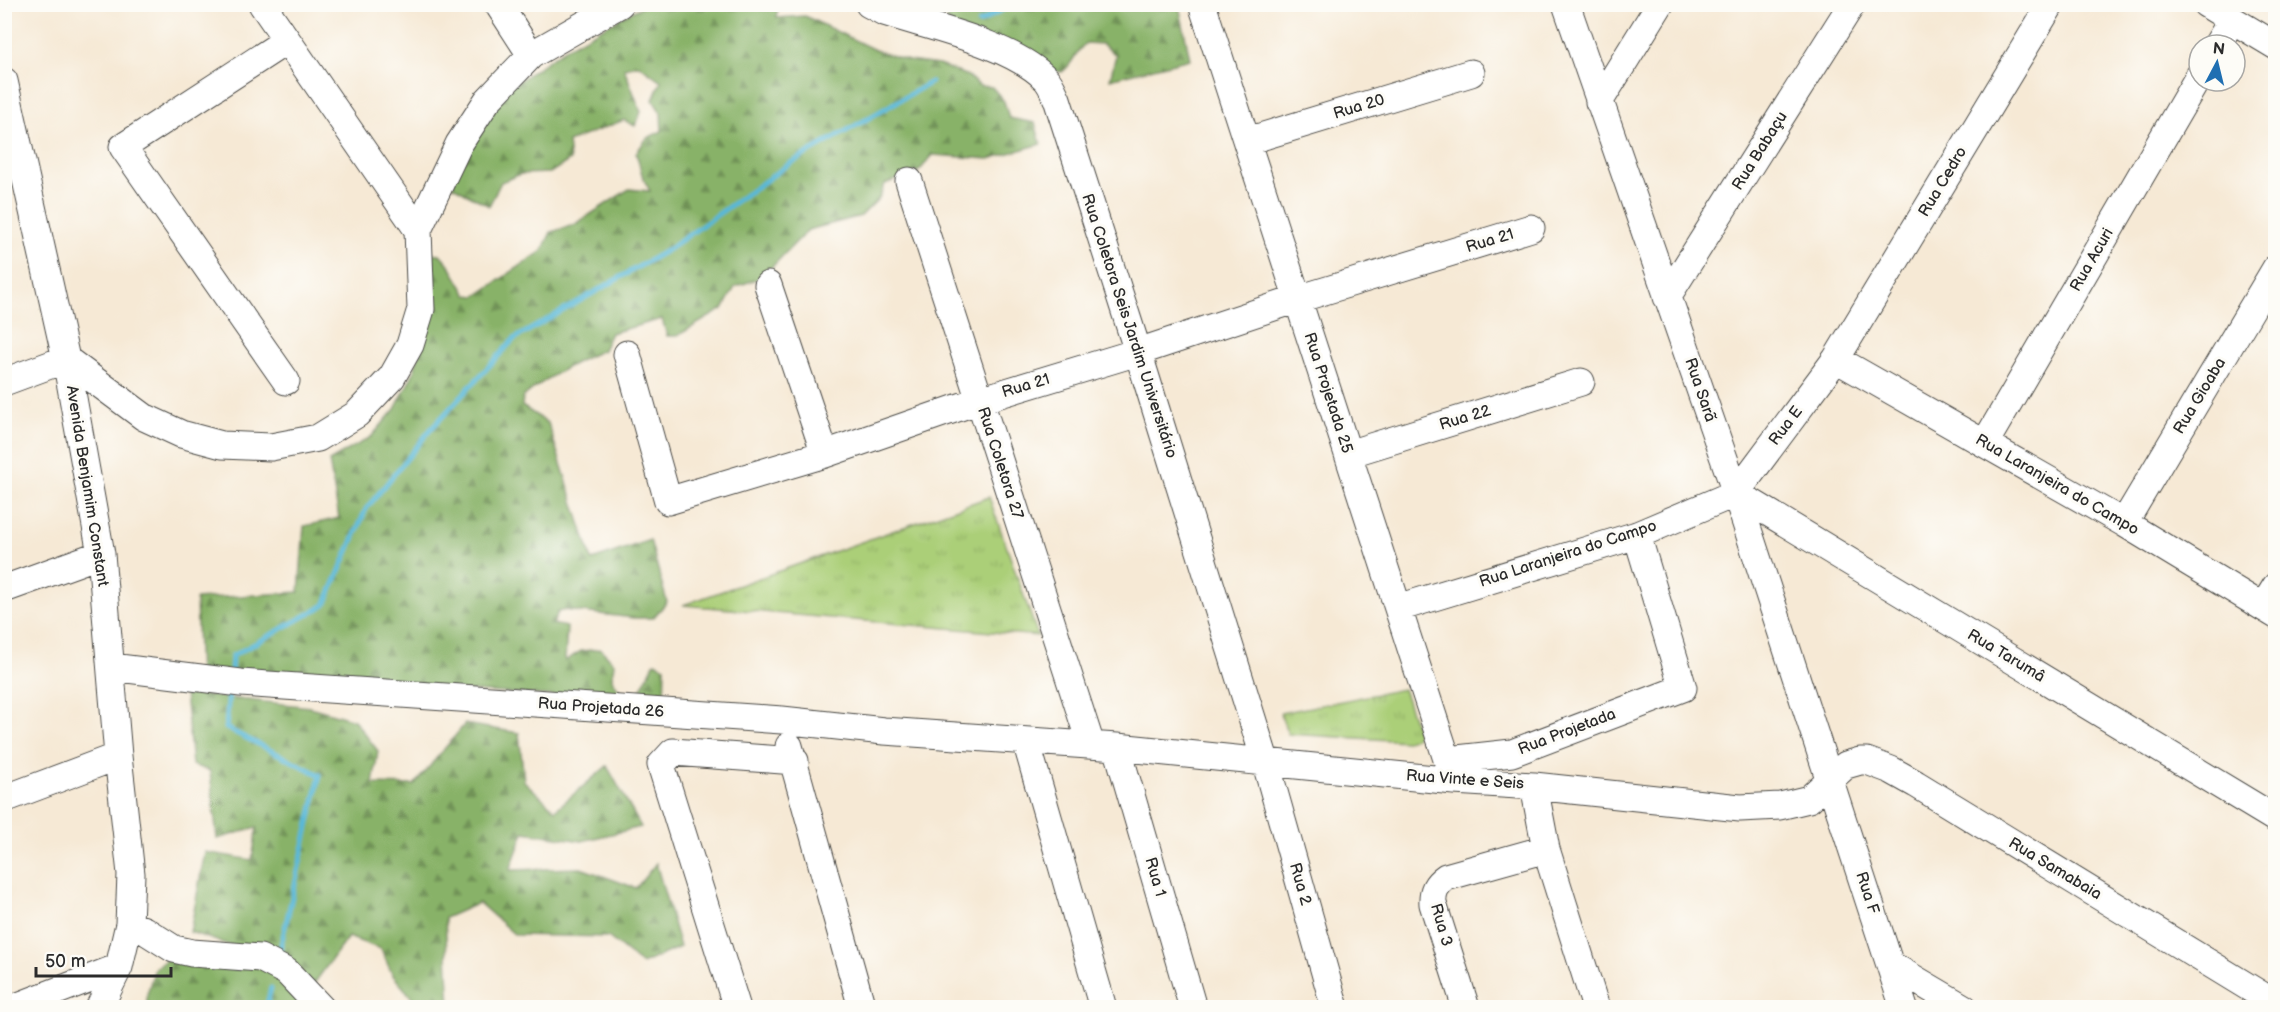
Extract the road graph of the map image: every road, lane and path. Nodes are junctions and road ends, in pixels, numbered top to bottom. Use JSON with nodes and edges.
{"nodes":[{"id":1,"x":262,"y":4,"type":"edge"},
{"id":2,"x":498,"y":4,"type":"edge"},
{"id":3,"x":620,"y":4,"type":"edge"},
{"id":4,"x":868,"y":4,"type":"edge"},
{"id":5,"x":1202,"y":4,"type":"edge"},
{"id":6,"x":1566,"y":4,"type":"edge"},
{"id":7,"x":1660,"y":4,"type":"edge"},
{"id":8,"x":1852,"y":4,"type":"edge"},
{"id":9,"x":2051,"y":4,"type":"edge"},
{"id":10,"x":2206,"y":4,"type":"edge"},
{"id":11,"x":2232,"y":20,"type":"junction"},
{"id":12,"x":2224,"y":33,"type":"edge"},
{"id":13,"x":286,"y":41,"type":"junction"},
{"id":14,"x":2276,"y":46,"type":"edge"},
{"id":15,"x":531,"y":55,"type":"junction"},
{"id":16,"x":1471,"y":73,"type":"dead end"},
{"id":17,"x":4,"y":81,"type":"edge"},
{"id":18,"x":2189,"y":93,"type":"edge"},
{"id":19,"x":1599,"y":102,"type":"junction"},
{"id":20,"x":1246,"y":141,"type":"junction"},
{"id":21,"x":14,"y":171,"type":"edge"},
{"id":22,"x":909,"y":181,"type":"dead end"},
{"id":23,"x":1531,"y":228,"type":"dead end"},
{"id":24,"x":418,"y":230,"type":"junction"},
{"id":25,"x":2276,"y":268,"type":"edge"},
{"id":26,"x":768,"y":285,"type":"dead end"},
{"id":27,"x":1667,"y":297,"type":"junction"},
{"id":28,"x":1298,"y":299,"type":"junction"},
{"id":29,"x":1138,"y":352,"type":"junction"},
{"id":30,"x":627,"y":354,"type":"dead end"},
{"id":31,"x":66,"y":359,"type":"junction"},
{"id":32,"x":1836,"y":359,"type":"junction"},
{"id":33,"x":286,"y":381,"type":"dead end"},
{"id":34,"x":4,"y":382,"type":"edge"},
{"id":35,"x":1581,"y":382,"type":"dead end"},
{"id":36,"x":980,"y":400,"type":"junction"},
{"id":37,"x":1985,"y":443,"type":"junction"},
{"id":38,"x":825,"y":453,"type":"junction"},
{"id":39,"x":1348,"y":454,"type":"junction"},
{"id":40,"x":1736,"y":494,"type":"junction"},
{"id":41,"x":2124,"y":523,"type":"junction"},
{"id":42,"x":1637,"y":535,"type":"junction"},
{"id":43,"x":101,"y":554,"type":"junction"},
{"id":44,"x":4,"y":589,"type":"edge"},
{"id":45,"x":2271,"y":603,"type":"edge"},
{"id":46,"x":1398,"y":608,"type":"junction"},
{"id":47,"x":111,"y":667,"type":"junction"},
{"id":48,"x":782,"y":720,"type":"junction"},
{"id":49,"x":1026,"y":741,"type":"junction"},
{"id":50,"x":1091,"y":745,"type":"junction"},
{"id":51,"x":1117,"y":747,"type":"junction"},
{"id":52,"x":118,"y":756,"type":"junction"},
{"id":53,"x":1265,"y":760,"type":"junction"},
{"id":54,"x":795,"y":761,"type":"junction"},
{"id":55,"x":1451,"y":770,"type":"junction"},
{"id":56,"x":1830,"y":778,"type":"junction"},
{"id":57,"x":1534,"y":786,"type":"junction"},
{"id":58,"x":4,"y":799,"type":"edge"},
{"id":59,"x":2276,"y":819,"type":"edge"},
{"id":60,"x":1546,"y":849,"type":"junction"},
{"id":61,"x":129,"y":924,"type":"junction"},
{"id":62,"x":1891,"y":964,"type":"junction"},
{"id":63,"x":119,"y":967,"type":"junction"},
{"id":64,"x":2276,"y":1004,"type":"edge"},
{"id":65,"x":13,"y":1008,"type":"edge"},
{"id":66,"x":99,"y":1008,"type":"edge"},
{"id":67,"x":321,"y":1008,"type":"edge"},
{"id":68,"x":737,"y":1008,"type":"edge"},
{"id":69,"x":862,"y":1008,"type":"edge"},
{"id":70,"x":1103,"y":1008,"type":"edge"},
{"id":71,"x":1192,"y":1008,"type":"edge"},
{"id":72,"x":1335,"y":1008,"type":"edge"},
{"id":73,"x":1466,"y":1008,"type":"edge"},
{"id":74,"x":1596,"y":1008,"type":"edge"},
{"id":75,"x":1904,"y":1008,"type":"edge"},
{"id":76,"x":1964,"y":1008,"type":"edge"}],
"edges":[{"from":1,"to":13,"type":"street"},
{"from":2,"to":15,"type":"street"},
{"from":3,"to":15,"type":"street"},
{"from":4,"to":29,"type":"street","name":"Rua Coletora Seis Jardim Universitário"},
{"from":5,"to":20,"type":"street","name":"Rua Projetada 25"},
{"from":6,"to":19,"type":"street","name":"Rua Sarã"},
{"from":7,"to":19,"type":"street"},
{"from":8,"to":27,"type":"street","name":"Rua Babaçu"},
{"from":9,"to":32,"type":"street","name":"Rua Cedro"},
{"from":10,"to":11,"type":"street"},
{"from":11,"to":12,"type":"street"},
{"from":11,"to":14,"type":"street"},
{"from":13,"to":24,"type":"street"},
{"from":13,"to":33,"type":"street"},
{"from":15,"to":24,"type":"street"},
{"from":16,"to":20,"type":"street","name":"Rua 20"},
{"from":17,"to":21,"type":"street","name":"Avenida Benjamim Constant"},
{"from":18,"to":37,"type":"street","name":"Rua Acuri"},
{"from":19,"to":27,"type":"street","name":"Rua Sarã"},
{"from":20,"to":28,"type":"street","name":"Rua Projetada 25"},
{"from":21,"to":31,"type":"street","name":"Avenida Benjamim Constant"},
{"from":22,"to":36,"type":"street","name":"Rua Coletora 27"},
{"from":23,"to":28,"type":"street","name":"Rua 21"},
{"from":24,"to":31,"type":"street"},
{"from":25,"to":41,"type":"street","name":"Rua Gioaba"},
{"from":26,"to":38,"type":"street"},
{"from":27,"to":40,"type":"street","name":"Rua Sarã"},
{"from":28,"to":29,"type":"street","name":"Rua 21"},
{"from":28,"to":39,"type":"street","name":"Rua Projetada 25"},
{"from":29,"to":36,"type":"street","name":"Rua 21"},
{"from":29,"to":53,"type":"street","name":"Rua Coletora Seis Jardim Universitário"},
{"from":30,"to":38,"type":"street","name":"Rua 21"},
{"from":31,"to":34,"type":"street"},
{"from":31,"to":43,"type":"street","name":"Avenida Benjamim Constant"},
{"from":32,"to":37,"type":"street","name":"Rua Laranjeira do Campo"},
{"from":32,"to":40,"type":"street","name":"Rua E"},
{"from":35,"to":39,"type":"street","name":"Rua 22"},
{"from":36,"to":38,"type":"street","name":"Rua 21"},
{"from":36,"to":50,"type":"street","name":"Rua Coletora 27"},
{"from":37,"to":41,"type":"street","name":"Rua Laranjeira do Campo"},
{"from":39,"to":46,"type":"street","name":"Rua Projetada 25"},
{"from":40,"to":42,"type":"street","name":"Rua Laranjeira do Campo"},
{"from":40,"to":56,"type":"street","name":"Rua Sarã"},
{"from":40,"to":59,"type":"street","name":"Rua Tarumâ"},
{"from":41,"to":45,"type":"street","name":"Rua Laranjeira do Campo"},
{"from":42,"to":46,"type":"street","name":"Rua Laranjeira do Campo"},
{"from":42,"to":55,"type":"street","name":"Rua Projetada"},
{"from":43,"to":44,"type":"street"},
{"from":43,"to":47,"type":"street","name":"Avenida Benjamim Constant"},
{"from":46,"to":55,"type":"street","name":"Rua Projetada 25"},
{"from":47,"to":48,"type":"street","name":"Rua Projetada 26"},
{"from":47,"to":52,"type":"street","name":"Avenida Benjamim Constant"},
{"from":48,"to":49,"type":"street","name":"Rua Projetada 26"},
{"from":48,"to":54,"type":"street"},
{"from":49,"to":50,"type":"street","name":"Rua Projetada 26"},
{"from":49,"to":70,"type":"street"},
{"from":50,"to":51,"type":"street","name":"Rua Vinte e Seis"},
{"from":51,"to":53,"type":"street","name":"Rua Vinte e Seis"},
{"from":51,"to":71,"type":"street","name":"Rua 1"},
{"from":52,"to":58,"type":"street"},
{"from":52,"to":61,"type":"street","name":"Avenida Benjamim Constant"},
{"from":53,"to":55,"type":"street","name":"Rua Vinte e Seis"},
{"from":53,"to":72,"type":"street","name":"Rua 2"},
{"from":54,"to":68,"type":"street"},
{"from":54,"to":69,"type":"street"},
{"from":55,"to":57,"type":"street","name":"Rua Vinte e Seis"},
{"from":56,"to":57,"type":"street","name":"Rua Vinte e Seis"},
{"from":56,"to":62,"type":"street","name":"Rua F"},
{"from":56,"to":64,"type":"street","name":"Rua Samabaia"},
{"from":57,"to":60,"type":"street"},
{"from":60,"to":73,"type":"street","name":"Rua 3"},
{"from":60,"to":74,"type":"street"},
{"from":61,"to":63,"type":"street","name":"Avenida Benjamim Constant"},
{"from":61,"to":67,"type":"street"},
{"from":62,"to":75,"type":"street","name":"Rua F"},
{"from":62,"to":76,"type":"street"},
{"from":63,"to":65,"type":"street"},
{"from":63,"to":66,"type":"street","name":"Avenida Benjamim Constant"}]}
